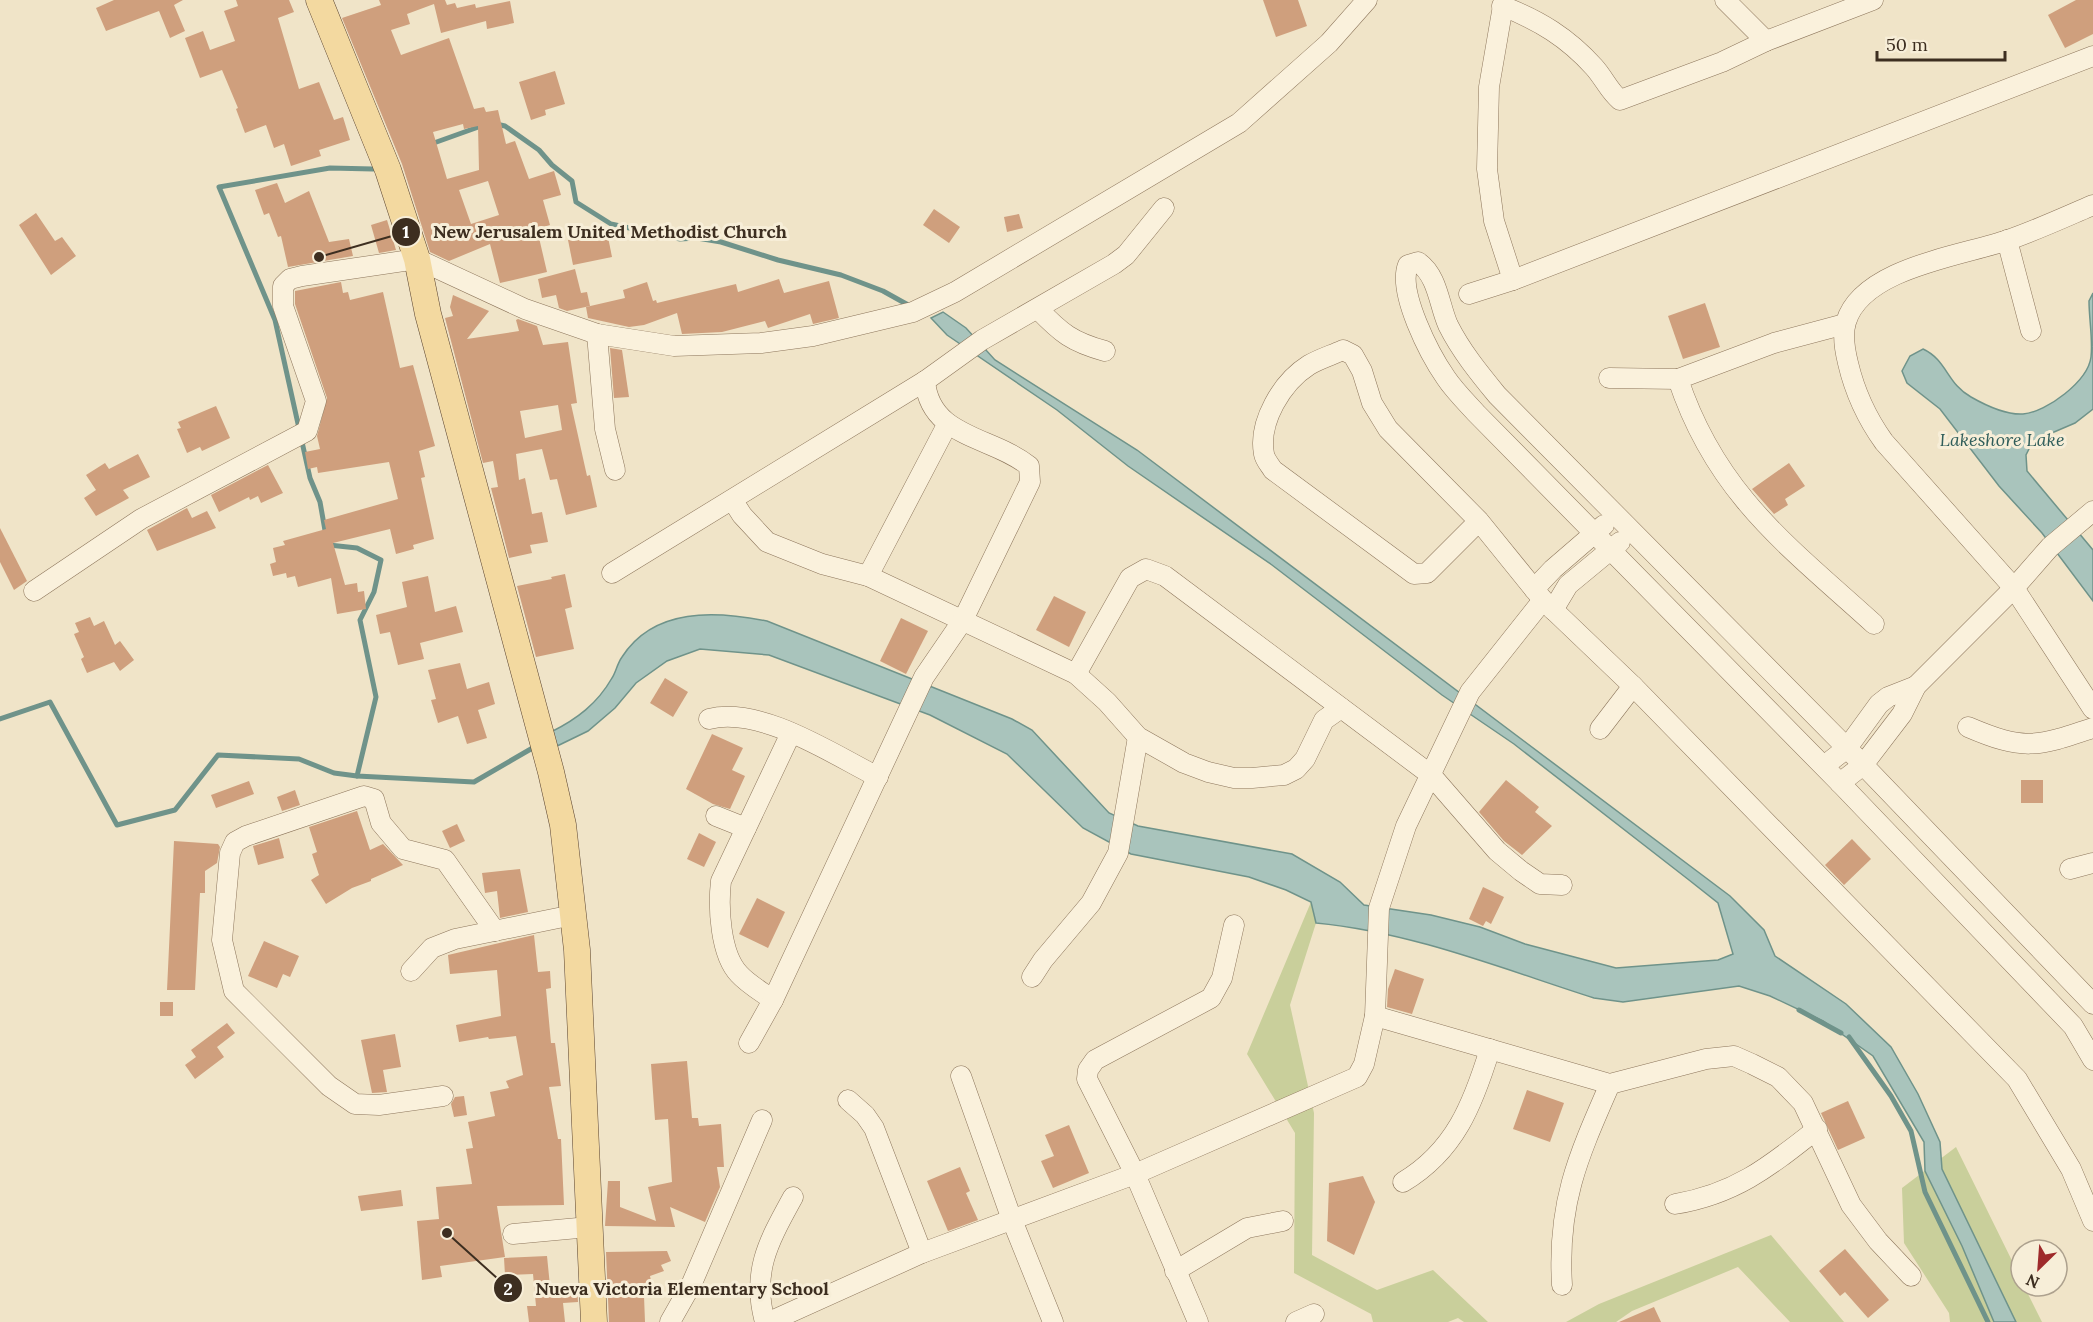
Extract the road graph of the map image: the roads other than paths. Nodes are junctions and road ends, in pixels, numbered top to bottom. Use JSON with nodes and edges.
{"nodes":[{"id":1,"x":319,"y":0,"type":"edge"},
{"id":2,"x":1366,"y":0,"type":"edge"},
{"id":3,"x":1725,"y":0,"type":"edge"},
{"id":4,"x":1873,"y":0,"type":"edge"},
{"id":5,"x":1503,"y":3,"type":"edge"},
{"id":6,"x":1766,"y":41,"type":"junction"},
{"id":7,"x":2093,"y":56,"type":"edge"},
{"id":8,"x":2093,"y":205,"type":"edge"},
{"id":9,"x":1164,"y":208,"type":"dead end"},
{"id":10,"x":2007,"y":240,"type":"junction"},
{"id":11,"x":417,"y":259,"type":"junction"},
{"id":12,"x":1513,"y":280,"type":"junction"},
{"id":13,"x":1469,"y":294,"type":"dead end"},
{"id":14,"x":1038,"y":309,"type":"junction"},
{"id":15,"x":1845,"y":324,"type":"junction"},
{"id":16,"x":2031,"y":331,"type":"dead end"},
{"id":17,"x":597,"y":334,"type":"junction"},
{"id":18,"x":1105,"y":351,"type":"dead end"},
{"id":19,"x":1609,"y":378,"type":"dead end"},
{"id":20,"x":1678,"y":379,"type":"junction"},
{"id":21,"x":925,"y":381,"type":"junction"},
{"id":22,"x":947,"y":425,"type":"junction"},
{"id":23,"x":615,"y":470,"type":"dead end"},
{"id":24,"x":733,"y":501,"type":"junction"},
{"id":25,"x":2093,"y":511,"type":"edge"},
{"id":26,"x":1616,"y":515,"type":"junction"},
{"id":27,"x":1479,"y":521,"type":"junction"},
{"id":28,"x":1632,"y":532,"type":"junction"},
{"id":29,"x":1594,"y":533,"type":"junction"},
{"id":30,"x":1611,"y":550,"type":"junction"},
{"id":31,"x":612,"y":573,"type":"dead end"},
{"id":32,"x":868,"y":576,"type":"junction"},
{"id":33,"x":2014,"y":588,"type":"junction"},
{"id":34,"x":34,"y":591,"type":"dead end"},
{"id":35,"x":1543,"y":600,"type":"junction"},
{"id":36,"x":963,"y":620,"type":"junction"},
{"id":37,"x":1874,"y":624,"type":"dead end"},
{"id":38,"x":1076,"y":674,"type":"junction"},
{"id":39,"x":1633,"y":686,"type":"junction"},
{"id":40,"x":1916,"y":686,"type":"junction"},
{"id":41,"x":1341,"y":708,"type":"junction"},
{"id":42,"x":2093,"y":709,"type":"edge"},
{"id":43,"x":709,"y":719,"type":"dead end"},
{"id":44,"x":1968,"y":727,"type":"dead end"},
{"id":45,"x":2093,"y":728,"type":"edge"},
{"id":46,"x":1600,"y":729,"type":"dead end"},
{"id":47,"x":791,"y":733,"type":"junction"},
{"id":48,"x":1138,"y":737,"type":"junction"},
{"id":49,"x":1847,"y":748,"type":"junction"},
{"id":50,"x":1863,"y":765,"type":"junction"},
{"id":51,"x":1824,"y":766,"type":"junction"},
{"id":52,"x":1431,"y":775,"type":"junction"},
{"id":53,"x":878,"y":777,"type":"junction"},
{"id":54,"x":1840,"y":783,"type":"junction"},
{"id":55,"x":716,"y":816,"type":"dead end"},
{"id":56,"x":746,"y":828,"type":"junction"},
{"id":57,"x":2093,"y":863,"type":"edge"},
{"id":58,"x":2070,"y":869,"type":"dead end"},
{"id":59,"x":1562,"y":885,"type":"dead end"},
{"id":60,"x":573,"y":915,"type":"junction"},
{"id":61,"x":1234,"y":925,"type":"dead end"},
{"id":62,"x":495,"y":931,"type":"junction"},
{"id":63,"x":411,"y":971,"type":"dead end"},
{"id":64,"x":1032,"y":977,"type":"dead end"},
{"id":65,"x":773,"y":1000,"type":"junction"},
{"id":66,"x":2093,"y":1004,"type":"edge"},
{"id":67,"x":1375,"y":1016,"type":"junction"},
{"id":68,"x":749,"y":1042,"type":"dead end"},
{"id":69,"x":1490,"y":1049,"type":"junction"},
{"id":70,"x":2093,"y":1059,"type":"edge"},
{"id":71,"x":961,"y":1076,"type":"dead end"},
{"id":72,"x":1610,"y":1084,"type":"junction"},
{"id":73,"x":443,"y":1095,"type":"dead end"},
{"id":74,"x":848,"y":1100,"type":"dead end"},
{"id":75,"x":762,"y":1120,"type":"dead end"},
{"id":76,"x":1817,"y":1129,"type":"junction"},
{"id":77,"x":1134,"y":1174,"type":"junction"},
{"id":78,"x":1403,"y":1182,"type":"dead end"},
{"id":79,"x":793,"y":1197,"type":"dead end"},
{"id":80,"x":1675,"y":1203,"type":"dead end"},
{"id":81,"x":1012,"y":1220,"type":"junction"},
{"id":82,"x":1282,"y":1221,"type":"dead end"},
{"id":83,"x":2093,"y":1221,"type":"edge"},
{"id":84,"x":589,"y":1227,"type":"junction"},
{"id":85,"x":513,"y":1234,"type":"dead end"},
{"id":86,"x":922,"y":1253,"type":"junction"},
{"id":87,"x":1175,"y":1271,"type":"junction"},
{"id":88,"x":1911,"y":1276,"type":"dead end"},
{"id":89,"x":1562,"y":1285,"type":"dead end"},
{"id":90,"x":1314,"y":1314,"type":"dead end"},
{"id":91,"x":1047,"y":1320,"type":"edge"},
{"id":92,"x":594,"y":1322,"type":"edge"},
{"id":93,"x":670,"y":1322,"type":"edge"},
{"id":94,"x":765,"y":1322,"type":"edge"},
{"id":95,"x":770,"y":1322,"type":"edge"},
{"id":96,"x":1198,"y":1322,"type":"edge"},
{"id":97,"x":1296,"y":1322,"type":"edge"}],
"edges":[{"from":1,"to":11,"type":"main road"},
{"from":2,"to":17,"type":"street"},
{"from":3,"to":6,"type":"street"},
{"from":4,"to":6,"type":"street"},
{"from":5,"to":6,"type":"street"},
{"from":5,"to":12,"type":"street"},
{"from":7,"to":12,"type":"street"},
{"from":8,"to":10,"type":"street"},
{"from":9,"to":14,"type":"street"},
{"from":10,"to":15,"type":"street"},
{"from":10,"to":16,"type":"street"},
{"from":11,"to":17,"type":"street"},
{"from":11,"to":34,"type":"street"},
{"from":11,"to":60,"type":"main road"},
{"from":12,"to":13,"type":"street"},
{"from":14,"to":18,"type":"street"},
{"from":14,"to":21,"type":"street"},
{"from":15,"to":20,"type":"street"},
{"from":15,"to":33,"type":"street"},
{"from":17,"to":23,"type":"street"},
{"from":19,"to":20,"type":"street"},
{"from":20,"to":37,"type":"street"},
{"from":21,"to":22,"type":"street"},
{"from":21,"to":24,"type":"street"},
{"from":22,"to":32,"type":"street"},
{"from":22,"to":36,"type":"street"},
{"from":24,"to":31,"type":"street"},
{"from":24,"to":32,"type":"street"},
{"from":25,"to":33,"type":"street"},
{"from":26,"to":28,"type":"street"},
{"from":26,"to":29,"type":"street"},
{"from":26,"to":29,"type":"street"},
{"from":27,"to":27,"type":"street"},
{"from":27,"to":35,"type":"street"},
{"from":28,"to":30,"type":"street"},
{"from":28,"to":49,"type":"street"},
{"from":29,"to":30,"type":"street"},
{"from":29,"to":35,"type":"street"},
{"from":30,"to":35,"type":"street"},
{"from":30,"to":51,"type":"street"},
{"from":32,"to":36,"type":"street"},
{"from":33,"to":40,"type":"street"},
{"from":33,"to":42,"type":"street"},
{"from":35,"to":39,"type":"street"},
{"from":35,"to":52,"type":"street"},
{"from":36,"to":38,"type":"street"},
{"from":36,"to":53,"type":"street"},
{"from":38,"to":41,"type":"street"},
{"from":38,"to":48,"type":"street"},
{"from":39,"to":46,"type":"street"},
{"from":39,"to":83,"type":"street"},
{"from":40,"to":49,"type":"street"},
{"from":40,"to":50,"type":"street"},
{"from":41,"to":48,"type":"street"},
{"from":41,"to":52,"type":"street"},
{"from":43,"to":47,"type":"street"},
{"from":44,"to":45,"type":"street"},
{"from":47,"to":53,"type":"street"},
{"from":47,"to":56,"type":"street"},
{"from":48,"to":64,"type":"street"},
{"from":49,"to":50,"type":"street"},
{"from":49,"to":51,"type":"street"},
{"from":50,"to":54,"type":"street"},
{"from":50,"to":66,"type":"street"},
{"from":51,"to":54,"type":"street"},
{"from":52,"to":59,"type":"street"},
{"from":52,"to":67,"type":"street"},
{"from":53,"to":65,"type":"street"},
{"from":54,"to":70,"type":"street"},
{"from":55,"to":56,"type":"street"},
{"from":56,"to":65,"type":"street"},
{"from":57,"to":58,"type":"street"},
{"from":60,"to":62,"type":"street"},
{"from":60,"to":84,"type":"main road"},
{"from":61,"to":77,"type":"street"},
{"from":62,"to":63,"type":"street"},
{"from":62,"to":73,"type":"street"},
{"from":65,"to":68,"type":"street"},
{"from":67,"to":69,"type":"street"},
{"from":67,"to":77,"type":"street"},
{"from":69,"to":72,"type":"street"},
{"from":69,"to":78,"type":"street"},
{"from":71,"to":81,"type":"street"},
{"from":72,"to":76,"type":"street"},
{"from":72,"to":89,"type":"street"},
{"from":74,"to":86,"type":"street"},
{"from":75,"to":93,"type":"street"},
{"from":76,"to":80,"type":"street"},
{"from":76,"to":88,"type":"street"},
{"from":77,"to":81,"type":"street"},
{"from":77,"to":87,"type":"street"},
{"from":79,"to":94,"type":"street"},
{"from":81,"to":86,"type":"street"},
{"from":81,"to":91,"type":"street"},
{"from":82,"to":87,"type":"street"},
{"from":84,"to":85,"type":"street"},
{"from":84,"to":92,"type":"main road"},
{"from":86,"to":95,"type":"street"},
{"from":87,"to":96,"type":"street"},
{"from":90,"to":97,"type":"street"}]}
